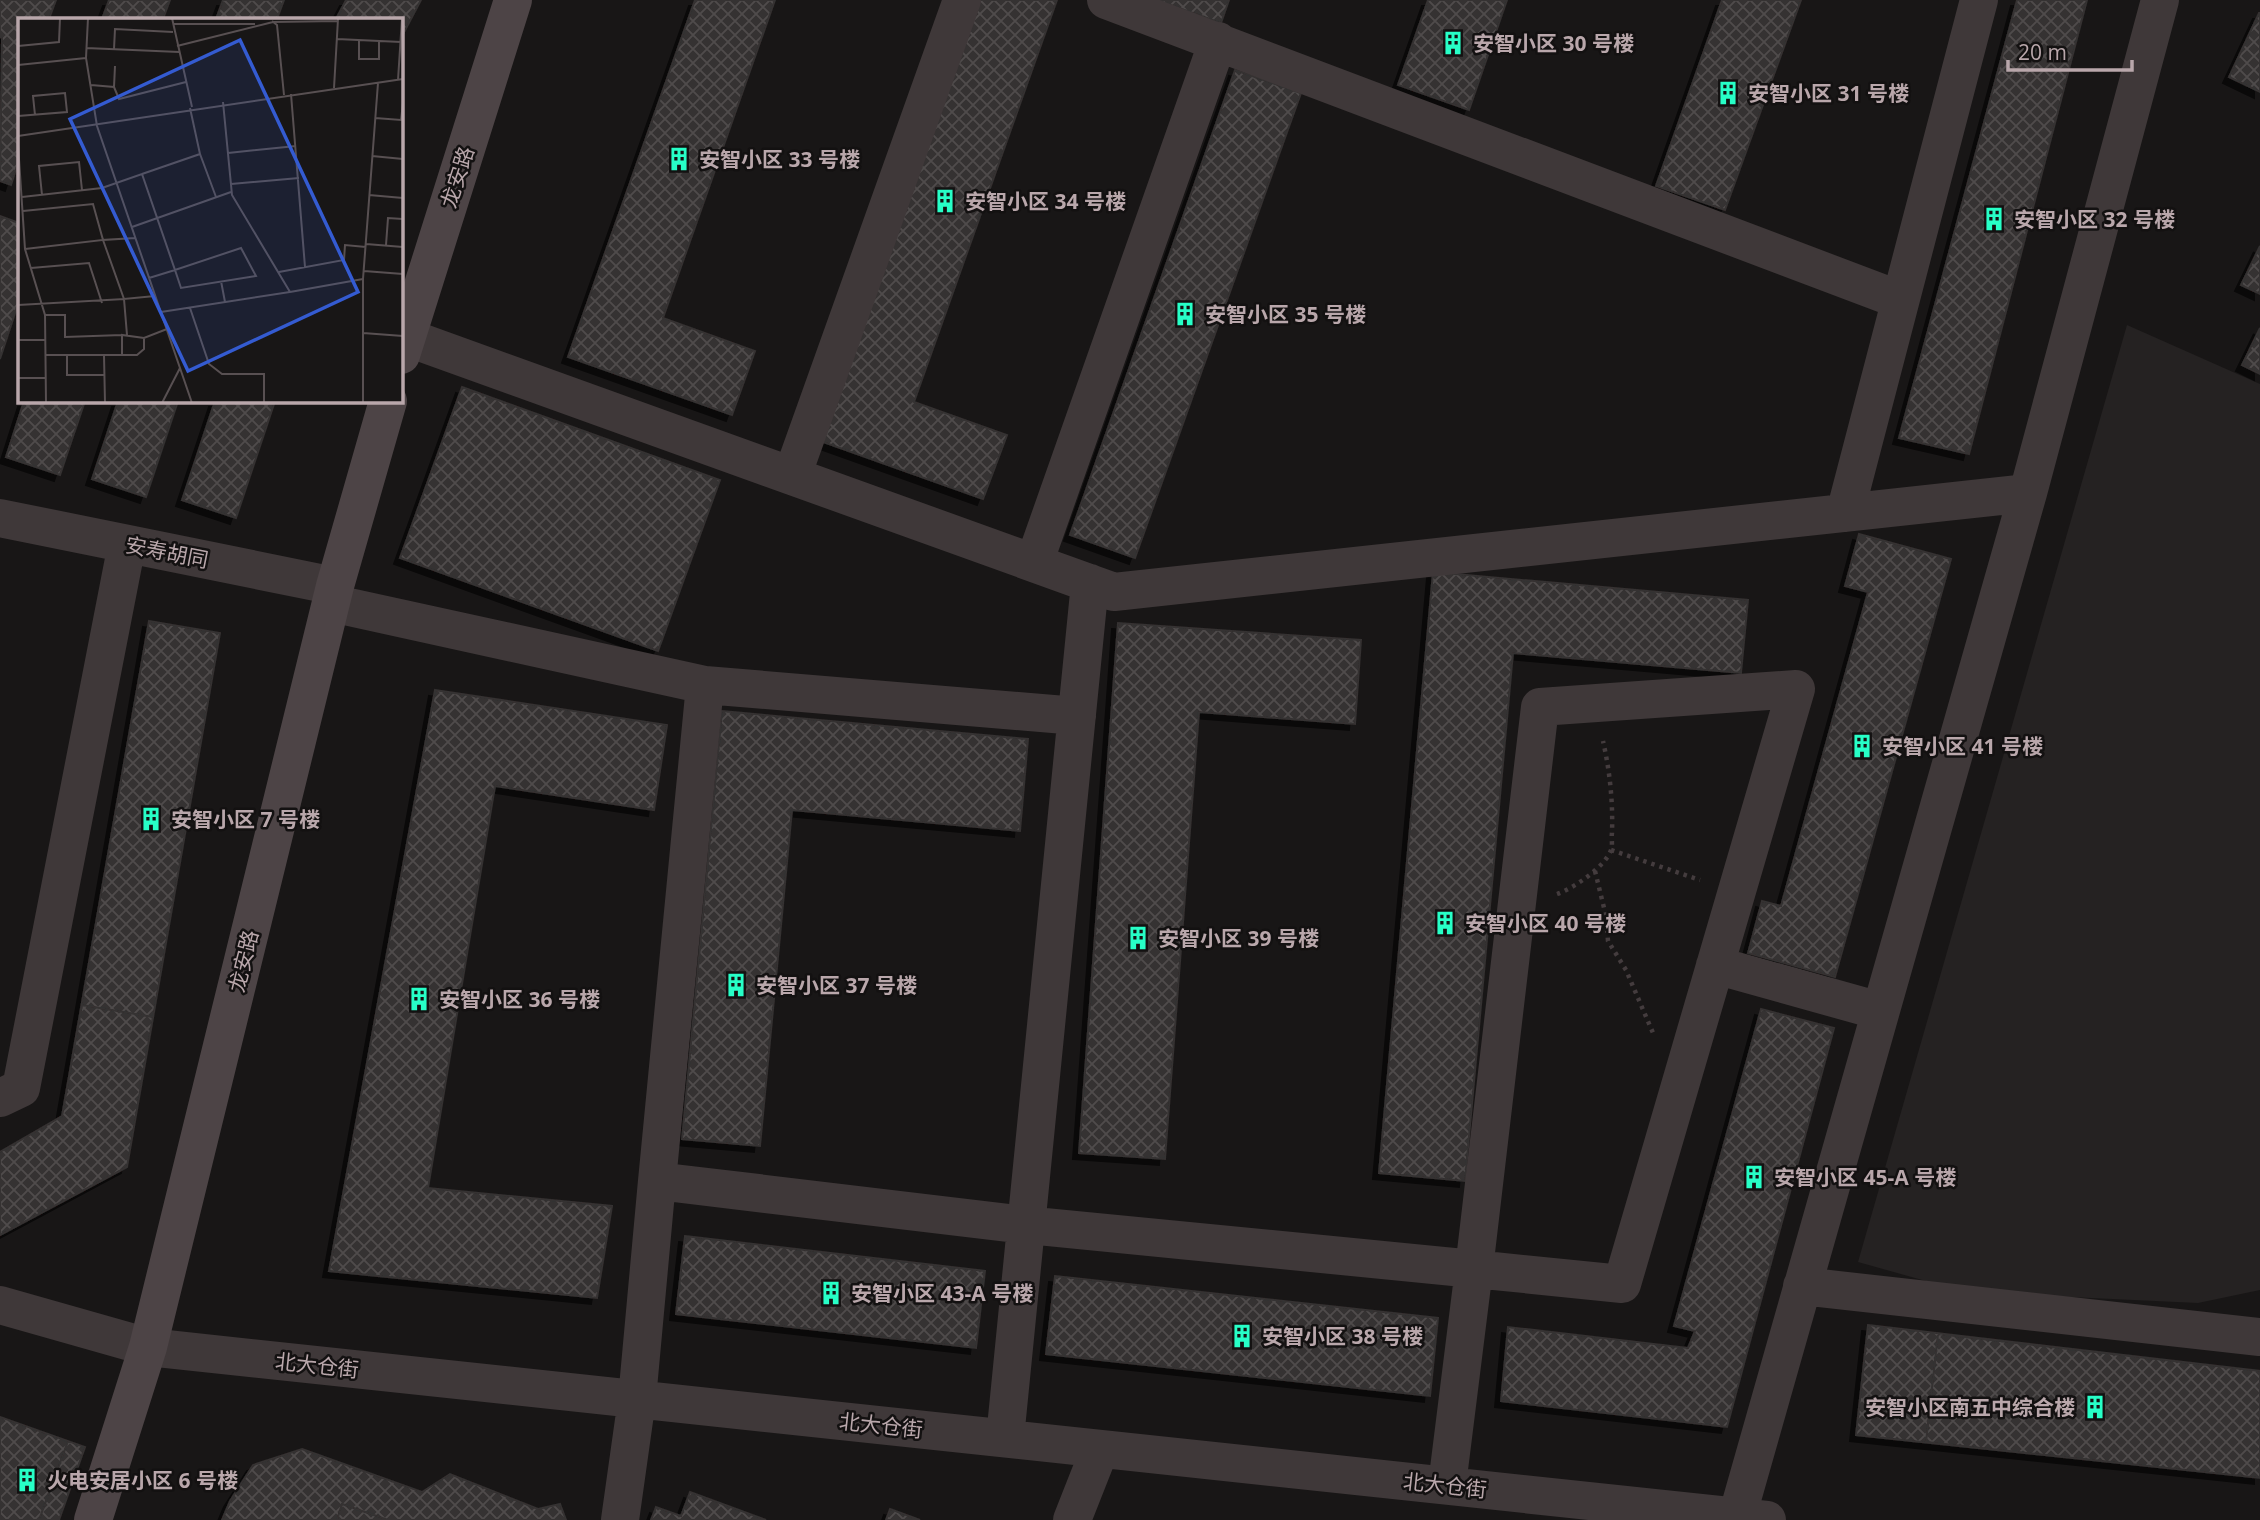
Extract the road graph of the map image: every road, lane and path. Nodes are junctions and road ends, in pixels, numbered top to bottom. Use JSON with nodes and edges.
{"nodes":[{"id":1,"x":513,"y":0,"type":"edge"},
{"id":2,"x":962,"y":0,"type":"edge"},
{"id":3,"x":1106,"y":0,"type":"edge"},
{"id":4,"x":1979,"y":0,"type":"edge"},
{"id":5,"x":2160,"y":0,"type":"edge"},
{"id":6,"x":1218,"y":41,"type":"junction"},
{"id":7,"x":1900,"y":300,"type":"junction"},
{"id":8,"x":403,"y":346,"type":"edge"},
{"id":9,"x":388,"y":402,"type":"edge"},
{"id":10,"x":793,"y":477,"type":"junction"},
{"id":11,"x":2028,"y":493,"type":"junction"},
{"id":12,"x":1844,"y":513,"type":"junction"},
{"id":13,"x":0,"y":519,"type":"edge"},
{"id":14,"x":127,"y":544,"type":"junction"},
{"id":15,"x":1034,"y":563,"type":"junction"},
{"id":16,"x":1090,"y":583,"type":"junction"},
{"id":17,"x":333,"y":594,"type":"junction"},
{"id":18,"x":705,"y":685,"type":"junction"},
{"id":19,"x":1593,"y":703,"type":"junction"},
{"id":20,"x":1077,"y":716,"type":"junction"},
{"id":21,"x":1611,"y":850,"type":"junction"},
{"id":22,"x":1595,"y":871,"type":"junction"},
{"id":23,"x":1737,"y":892,"type":"junction"},
{"id":24,"x":1516,"y":906,"type":"junction"},
{"id":25,"x":1716,"y":965,"type":"junction"},
{"id":26,"x":1880,"y":1011,"type":"junction"},
{"id":27,"x":1689,"y":1054,"type":"junction"},
{"id":28,"x":0,"y":1098,"type":"edge"},
{"id":29,"x":657,"y":1181,"type":"junction"},
{"id":30,"x":1026,"y":1225,"type":"junction"},
{"id":31,"x":1474,"y":1269,"type":"junction"},
{"id":32,"x":1802,"y":1286,"type":"junction"},
{"id":33,"x":0,"y":1305,"type":"edge"},
{"id":34,"x":2260,"y":1337,"type":"edge"},
{"id":35,"x":148,"y":1347,"type":"junction"},
{"id":36,"x":637,"y":1399,"type":"junction"},
{"id":37,"x":1005,"y":1438,"type":"junction"},
{"id":38,"x":1100,"y":1448,"type":"junction"},
{"id":39,"x":1447,"y":1485,"type":"junction"},
{"id":40,"x":1595,"y":1511,"type":"edge"},
{"id":41,"x":1752,"y":1518,"type":"edge"},
{"id":42,"x":93,"y":1520,"type":"edge"},
{"id":43,"x":620,"y":1520,"type":"edge"},
{"id":44,"x":1072,"y":1520,"type":"edge"}],
"edges":[{"from":1,"to":8,"type":"street","name":"龙安路"},
{"from":2,"to":10,"type":"street"},
{"from":3,"to":6,"type":"street"},
{"from":4,"to":7,"type":"street"},
{"from":5,"to":11,"type":"street"},
{"from":6,"to":7,"type":"street"},
{"from":6,"to":15,"type":"street"},
{"from":7,"to":12,"type":"street"},
{"from":8,"to":10,"type":"street"},
{"from":9,"to":17,"type":"street","name":"龙安路"},
{"from":10,"to":15,"type":"street"},
{"from":11,"to":12,"type":"street"},
{"from":11,"to":26,"type":"street"},
{"from":12,"to":16,"type":"street"},
{"from":13,"to":14,"type":"street","name":"安寿胡同"},
{"from":14,"to":17,"type":"street","name":"安寿胡同"},
{"from":14,"to":28,"type":"street"},
{"from":15,"to":16,"type":"street"},
{"from":16,"to":20,"type":"street"},
{"from":17,"to":18,"type":"street","name":"安寿胡同"},
{"from":17,"to":35,"type":"street","name":"龙安路"},
{"from":18,"to":20,"type":"street","name":"安寿胡同"},
{"from":18,"to":29,"type":"street"},
{"from":19,"to":21,"type":"path"},
{"from":19,"to":23,"type":"street"},
{"from":19,"to":24,"type":"street"},
{"from":20,"to":30,"type":"street"},
{"from":21,"to":22,"type":"path"},
{"from":21,"to":23,"type":"path"},
{"from":22,"to":24,"type":"path"},
{"from":22,"to":27,"type":"path"},
{"from":23,"to":25,"type":"street"},
{"from":24,"to":31,"type":"street"},
{"from":25,"to":26,"type":"street"},
{"from":25,"to":27,"type":"street"},
{"from":26,"to":32,"type":"street"},
{"from":27,"to":31,"type":"street"},
{"from":29,"to":30,"type":"street"},
{"from":29,"to":36,"type":"street"},
{"from":30,"to":31,"type":"street"},
{"from":30,"to":37,"type":"street"},
{"from":31,"to":39,"type":"street"},
{"from":32,"to":34,"type":"street"},
{"from":32,"to":41,"type":"street"},
{"from":33,"to":35,"type":"street","name":"北大仓街"},
{"from":35,"to":36,"type":"street","name":"北大仓街"},
{"from":35,"to":42,"type":"street","name":"龙安路"},
{"from":36,"to":37,"type":"street","name":"北大仓街"},
{"from":36,"to":43,"type":"street"},
{"from":37,"to":38,"type":"street","name":"北大仓街"},
{"from":38,"to":39,"type":"street","name":"北大仓街"},
{"from":38,"to":44,"type":"street"},
{"from":39,"to":40,"type":"street","name":"北大仓街"},
{"from":40,"to":41,"type":"street","name":"北大仓街"}]}
